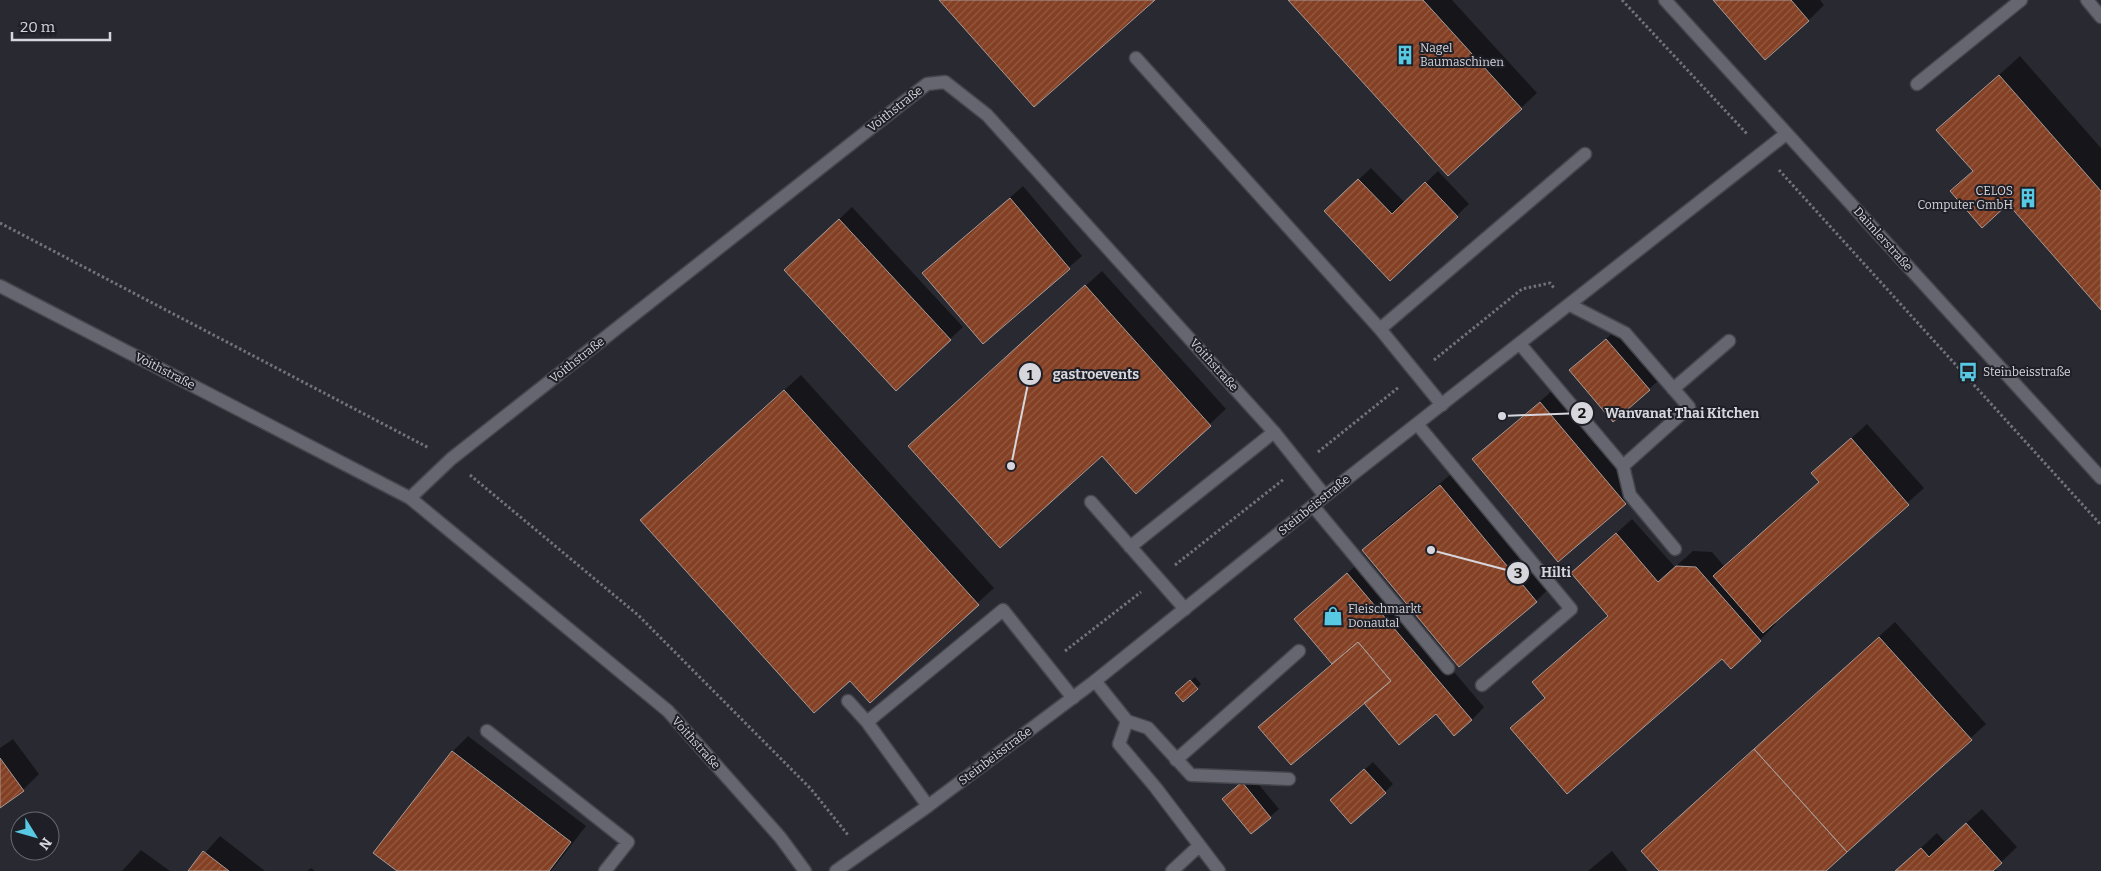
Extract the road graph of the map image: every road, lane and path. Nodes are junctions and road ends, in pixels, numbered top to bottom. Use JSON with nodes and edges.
{"nodes":[{"id":1,"x":1622,"y":0,"type":"edge"},
{"id":2,"x":1665,"y":0,"type":"edge"},
{"id":3,"x":2021,"y":0,"type":"edge"},
{"id":4,"x":2087,"y":0,"type":"edge"},
{"id":5,"x":2101,"y":17,"type":"edge"},
{"id":6,"x":1136,"y":58,"type":"dead end"},
{"id":7,"x":1917,"y":84,"type":"dead end"},
{"id":8,"x":1786,"y":134,"type":"junction"},
{"id":9,"x":1763,"y":152,"type":"junction"},
{"id":10,"x":1585,"y":154,"type":"dead end"},
{"id":11,"x":0,"y":286,"type":"edge"},
{"id":12,"x":1570,"y":305,"type":"junction"},
{"id":13,"x":1380,"y":329,"type":"junction"},
{"id":14,"x":1729,"y":341,"type":"dead end"},
{"id":15,"x":1520,"y":344,"type":"junction"},
{"id":16,"x":1674,"y":389,"type":"junction"},
{"id":17,"x":1442,"y":405,"type":"junction"},
{"id":18,"x":1417,"y":424,"type":"junction"},
{"id":19,"x":1274,"y":432,"type":"junction"},
{"id":20,"x":1624,"y":466,"type":"junction"},
{"id":21,"x":2101,"y":478,"type":"edge"},
{"id":22,"x":1325,"y":496,"type":"junction"},
{"id":23,"x":410,"y":498,"type":"junction"},
{"id":24,"x":1091,"y":502,"type":"dead end"},
{"id":25,"x":1313,"y":506,"type":"junction"},
{"id":26,"x":2101,"y":525,"type":"edge"},
{"id":27,"x":1130,"y":547,"type":"junction"},
{"id":28,"x":1675,"y":549,"type":"dead end"},
{"id":29,"x":1185,"y":609,"type":"junction"},
{"id":30,"x":1299,"y":651,"type":"dead end"},
{"id":31,"x":1448,"y":668,"type":"dead end"},
{"id":32,"x":1095,"y":681,"type":"junction"},
{"id":33,"x":1482,"y":685,"type":"dead end"},
{"id":34,"x":1073,"y":698,"type":"junction"},
{"id":35,"x":848,"y":701,"type":"dead end"},
{"id":36,"x":1127,"y":721,"type":"junction"},
{"id":37,"x":867,"y":722,"type":"junction"},
{"id":38,"x":487,"y":731,"type":"dead end"},
{"id":39,"x":1176,"y":760,"type":"junction"},
{"id":40,"x":1289,"y":779,"type":"dead end"},
{"id":41,"x":928,"y":806,"type":"junction"},
{"id":42,"x":1199,"y":846,"type":"junction"},
{"id":43,"x":604,"y":871,"type":"edge"},
{"id":44,"x":805,"y":871,"type":"edge"},
{"id":45,"x":836,"y":871,"type":"edge"},
{"id":46,"x":1172,"y":871,"type":"edge"},
{"id":47,"x":1219,"y":871,"type":"edge"}],
"edges":[{"from":1,"to":9,"type":"path"},
{"from":2,"to":8,"type":"street","name":"Daimlerstraße"},
{"from":3,"to":7,"type":"street"},
{"from":4,"to":5,"type":"street"},
{"from":6,"to":13,"type":"street"},
{"from":8,"to":9,"type":"street","name":"Steinbeisstraße"},
{"from":8,"to":21,"type":"street","name":"Daimlerstraße"},
{"from":9,"to":12,"type":"street","name":"Steinbeisstraße"},
{"from":9,"to":26,"type":"path"},
{"from":10,"to":13,"type":"street"},
{"from":11,"to":23,"type":"street","name":"Voithstraße"},
{"from":12,"to":15,"type":"street","name":"Steinbeisstraße"},
{"from":12,"to":16,"type":"street"},
{"from":13,"to":17,"type":"street"},
{"from":14,"to":16,"type":"street"},
{"from":15,"to":17,"type":"street","name":"Steinbeisstraße"},
{"from":15,"to":20,"type":"street"},
{"from":16,"to":20,"type":"street"},
{"from":17,"to":18,"type":"street","name":"Steinbeisstraße"},
{"from":18,"to":22,"type":"street","name":"Steinbeisstraße"},
{"from":18,"to":33,"type":"street"},
{"from":19,"to":22,"type":"street","name":"Voithstraße"},
{"from":19,"to":23,"type":"street","name":"Voithstraße"},
{"from":19,"to":27,"type":"street"},
{"from":20,"to":28,"type":"street"},
{"from":22,"to":25,"type":"street","name":"Steinbeisstraße"},
{"from":23,"to":44,"type":"street","name":"Voithstraße"},
{"from":24,"to":27,"type":"street"},
{"from":25,"to":29,"type":"street","name":"Steinbeisstraße"},
{"from":25,"to":31,"type":"street"},
{"from":27,"to":29,"type":"street"},
{"from":29,"to":32,"type":"street","name":"Steinbeisstraße"},
{"from":30,"to":39,"type":"street"},
{"from":32,"to":34,"type":"street","name":"Steinbeisstraße"},
{"from":32,"to":36,"type":"street"},
{"from":34,"to":37,"type":"street"},
{"from":34,"to":41,"type":"street","name":"Steinbeisstraße"},
{"from":35,"to":37,"type":"street"},
{"from":36,"to":39,"type":"street"},
{"from":36,"to":42,"type":"street"},
{"from":37,"to":41,"type":"street"},
{"from":38,"to":43,"type":"street"},
{"from":39,"to":40,"type":"street"},
{"from":41,"to":45,"type":"street","name":"Steinbeisstraße"},
{"from":42,"to":46,"type":"street"},
{"from":42,"to":47,"type":"street"}]}
